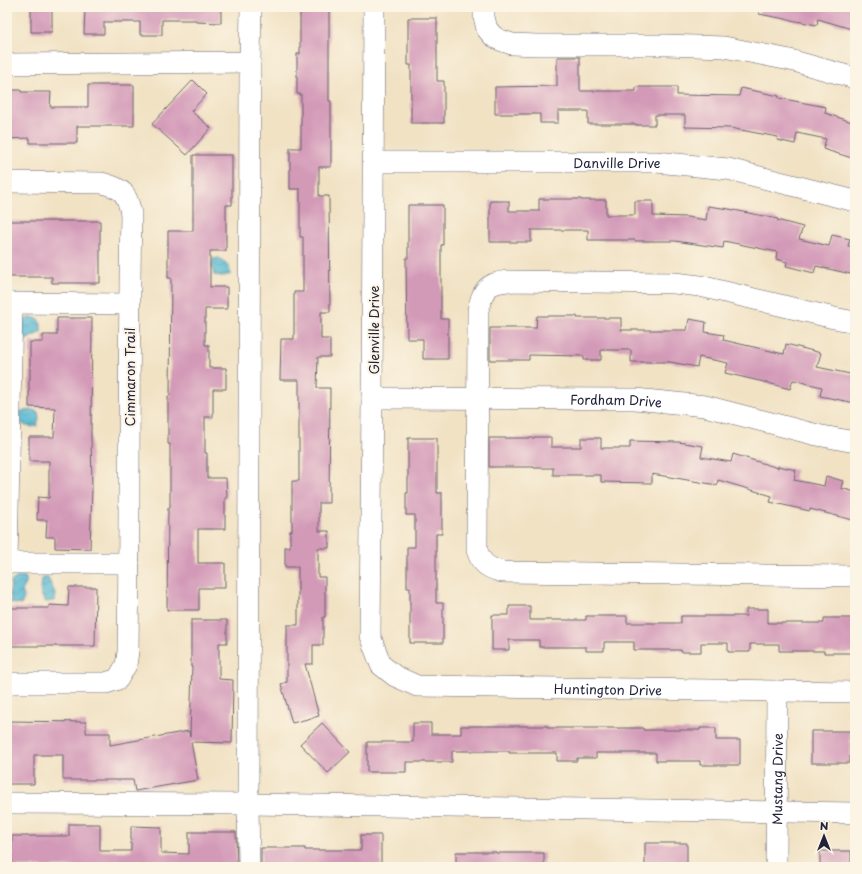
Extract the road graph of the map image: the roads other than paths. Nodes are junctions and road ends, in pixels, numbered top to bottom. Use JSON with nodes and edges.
{"nodes":[{"id":1,"x":251,"y":7,"type":"edge"},
{"id":2,"x":374,"y":7,"type":"edge"},
{"id":3,"x":484,"y":7,"type":"edge"},
{"id":4,"x":250,"y":62,"type":"junction"},
{"id":5,"x":7,"y":64,"type":"edge"},
{"id":6,"x":855,"y":78,"type":"edge"},
{"id":7,"x":374,"y":162,"type":"junction"},
{"id":8,"x":7,"y":182,"type":"edge"},
{"id":9,"x":855,"y":201,"type":"edge"},
{"id":10,"x":10,"y":303,"type":"edge"},
{"id":11,"x":129,"y":304,"type":"junction"},
{"id":12,"x":855,"y":322,"type":"edge"},
{"id":13,"x":372,"y":398,"type":"junction"},
{"id":14,"x":478,"y":398,"type":"junction"},
{"id":15,"x":855,"y":442,"type":"edge"},
{"id":16,"x":7,"y":563,"type":"edge"},
{"id":17,"x":129,"y":563,"type":"junction"},
{"id":18,"x":855,"y":576,"type":"edge"},
{"id":19,"x":376,"y":652,"type":"joint"},
{"id":20,"x":7,"y":684,"type":"edge"},
{"id":21,"x":777,"y":691,"type":"junction"},
{"id":22,"x":855,"y":692,"type":"edge"},
{"id":23,"x":7,"y":803,"type":"edge"},
{"id":24,"x":248,"y":804,"type":"junction"},
{"id":25,"x":776,"y":812,"type":"junction"},
{"id":26,"x":855,"y":813,"type":"edge"},
{"id":27,"x":249,"y":867,"type":"edge"},
{"id":28,"x":776,"y":867,"type":"edge"}],
"edges":[{"from":1,"to":4,"type":"street"},
{"from":2,"to":7,"type":"street","name":"Glenville Drive"},
{"from":3,"to":6,"type":"street"},
{"from":4,"to":5,"type":"street"},
{"from":4,"to":24,"type":"street"},
{"from":7,"to":9,"type":"street","name":"Danville Drive"},
{"from":7,"to":13,"type":"street","name":"Glenville Drive"},
{"from":8,"to":11,"type":"street","name":"Cimmaron Trail"},
{"from":10,"to":11,"type":"street"},
{"from":10,"to":16,"type":"street"},
{"from":11,"to":17,"type":"street","name":"Cimmaron Trail"},
{"from":12,"to":14,"type":"street"},
{"from":13,"to":14,"type":"street","name":"Fordham Drive"},
{"from":13,"to":19,"type":"street","name":"Glenville Drive"},
{"from":14,"to":15,"type":"street","name":"Fordham Drive"},
{"from":14,"to":18,"type":"street"},
{"from":16,"to":17,"type":"street"},
{"from":17,"to":20,"type":"street","name":"Cimmaron Trail"},
{"from":19,"to":21,"type":"street","name":"Huntington Drive"},
{"from":21,"to":22,"type":"street","name":"Huntington Drive"},
{"from":21,"to":25,"type":"street","name":"Mustang Drive"},
{"from":23,"to":24,"type":"street"},
{"from":24,"to":25,"type":"street"},
{"from":24,"to":27,"type":"street"},
{"from":25,"to":26,"type":"street"},
{"from":25,"to":28,"type":"street","name":"Mustang Drive"}]}
